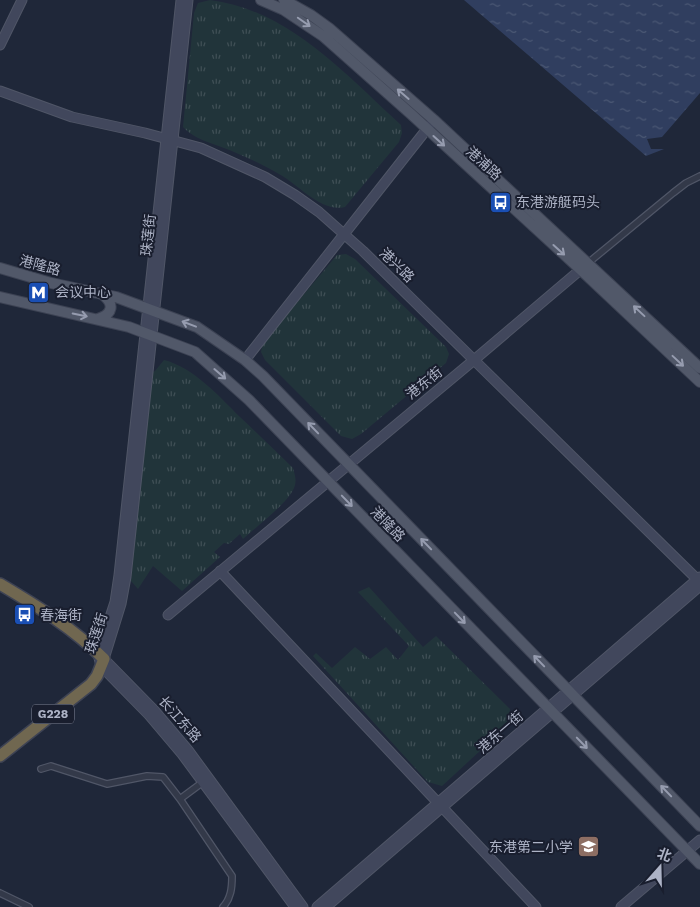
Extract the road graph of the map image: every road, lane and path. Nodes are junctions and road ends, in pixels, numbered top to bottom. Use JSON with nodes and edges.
{"nodes":[{"id":1,"x":22,"y":0,"type":"edge"},
{"id":2,"x":181,"y":0,"type":"edge"},
{"id":3,"x":188,"y":0,"type":"edge"},
{"id":4,"x":261,"y":0,"type":"edge"},
{"id":5,"x":286,"y":0,"type":"edge"},
{"id":6,"x":0,"y":45,"type":"edge"},
{"id":7,"x":0,"y":91,"type":"edge"},
{"id":8,"x":434,"y":120,"type":"junction"},
{"id":9,"x":426,"y":129,"type":"junction"},
{"id":10,"x":170,"y":140,"type":"junction"},
{"id":11,"x":700,"y":176,"type":"edge"},
{"id":12,"x":343,"y":234,"type":"junction"},
{"id":13,"x":584,"y":266,"type":"junction"},
{"id":14,"x":0,"y":268,"type":"edge"},
{"id":15,"x":102,"y":294,"type":"junction"},
{"id":16,"x":0,"y":296,"type":"edge"},
{"id":17,"x":152,"y":310,"type":"junction"},
{"id":18,"x":98,"y":319,"type":"junction"},
{"id":19,"x":149,"y":334,"type":"junction"},
{"id":20,"x":245,"y":360,"type":"junction"},
{"id":21,"x":474,"y":360,"type":"junction"},
{"id":22,"x":700,"y":368,"type":"edge"},
{"id":23,"x":700,"y":382,"type":"edge"},
{"id":24,"x":348,"y":464,"type":"junction"},
{"id":25,"x":328,"y":481,"type":"junction"},
{"id":26,"x":220,"y":571,"type":"junction"},
{"id":27,"x":699,"y":581,"type":"edge"},
{"id":28,"x":0,"y":584,"type":"edge"},
{"id":29,"x":0,"y":591,"type":"edge"},
{"id":30,"x":168,"y":615,"type":"dead end"},
{"id":31,"x":101,"y":660,"type":"junction"},
{"id":32,"x":571,"y":693,"type":"junction"},
{"id":33,"x":551,"y":710,"type":"junction"},
{"id":34,"x":0,"y":756,"type":"edge"},
{"id":35,"x":41,"y":770,"type":"dead end"},
{"id":36,"x":203,"y":782,"type":"junction"},
{"id":37,"x":180,"y":798,"type":"junction"},
{"id":38,"x":440,"y":805,"type":"junction"},
{"id":39,"x":700,"y":826,"type":"edge"},
{"id":40,"x":700,"y":840,"type":"edge"},
{"id":41,"x":687,"y":851,"type":"junction"},
{"id":42,"x":700,"y":864,"type":"edge"},
{"id":43,"x":0,"y":893,"type":"edge"},
{"id":44,"x":29,"y":907,"type":"edge"},
{"id":45,"x":223,"y":907,"type":"edge"},
{"id":46,"x":295,"y":907,"type":"edge"},
{"id":47,"x":304,"y":907,"type":"edge"},
{"id":48,"x":317,"y":907,"type":"edge"},
{"id":49,"x":326,"y":907,"type":"edge"},
{"id":50,"x":536,"y":907,"type":"edge"},
{"id":51,"x":621,"y":907,"type":"edge"}],
"edges":[{"from":1,"to":6,"type":"main road"},
{"from":2,"to":10,"type":"main road","name":"珠莲街"},
{"from":3,"to":10,"type":"main road","name":"珠莲街"},
{"from":4,"to":9,"type":"main road","name":"港浦路","one_way":true},
{"from":8,"to":5,"type":"main road","name":"港浦路","one_way":true},
{"from":7,"to":10,"type":"main road","name":"港兴路"},
{"from":8,"to":9,"type":"main road"},
{"from":8,"to":13,"type":"main road","name":"港浦路"},
{"from":9,"to":12,"type":"main road"},
{"from":9,"to":13,"type":"main road","name":"港浦路","one_way":true},
{"from":10,"to":12,"type":"main road","name":"港兴路"},
{"from":10,"to":17,"type":"main road","name":"珠莲街"},
{"from":11,"to":13,"type":"street","name":"港东街"},
{"from":12,"to":20,"type":"main road"},
{"from":12,"to":21,"type":"main road","name":"港兴路"},
{"from":13,"to":21,"type":"main road","name":"港东街"},
{"from":22,"to":13,"type":"main road","name":"港浦路","one_way":true},
{"from":13,"to":23,"type":"main road","name":"港浦路","one_way":true},
{"from":14,"to":15,"type":"main road","name":"港隆路"},
{"from":15,"to":17,"type":"main road","name":"港隆路"},
{"from":15,"to":18,"type":"main road"},
{"from":16,"to":18,"type":"main road","name":"港隆路","one_way":true},
{"from":17,"to":19,"type":"main road","name":"珠莲街"},
{"from":20,"to":17,"type":"main road","name":"港隆路","one_way":true},
{"from":18,"to":19,"type":"main road","name":"港隆路"},
{"from":19,"to":25,"type":"main road","name":"港隆路","one_way":true},
{"from":19,"to":31,"type":"main road","name":"珠莲街"},
{"from":24,"to":20,"type":"main road","name":"港隆路","one_way":true},
{"from":21,"to":24,"type":"main road","name":"港东街"},
{"from":21,"to":27,"type":"main road","name":"港兴路"},
{"from":24,"to":25,"type":"main road","name":"港东街"},
{"from":32,"to":24,"type":"main road","name":"港隆路","one_way":true},
{"from":25,"to":26,"type":"main road","name":"港东街"},
{"from":25,"to":33,"type":"main road","name":"港隆路","one_way":true},
{"from":26,"to":30,"type":"main road","name":"港东街"},
{"from":26,"to":38,"type":"main road"},
{"from":27,"to":32,"type":"main road","name":"港东一街"},
{"from":28,"to":31,"type":"highway","name":"长江东路"},
{"from":29,"to":31,"type":"highway","name":"长江东路"},
{"from":31,"to":34,"type":"highway","number":"G228"},
{"from":31,"to":36,"type":"main road","name":"长江东路"},
{"from":31,"to":47,"type":"main road","name":"长江东路"},
{"from":32,"to":33,"type":"main road","name":"港东一街"},
{"from":39,"to":32,"type":"main road","name":"港隆路","one_way":true},
{"from":33,"to":38,"type":"main road","name":"港东一街"},
{"from":33,"to":41,"type":"main road","name":"港隆路","one_way":true},
{"from":35,"to":37,"type":"street"},
{"from":36,"to":37,"type":"street"},
{"from":36,"to":46,"type":"main road","name":"长江东路"},
{"from":37,"to":45,"type":"street"},
{"from":38,"to":48,"type":"main road","name":"港东一街"},
{"from":38,"to":49,"type":"main road","name":"港东一街"},
{"from":38,"to":50,"type":"main road"},
{"from":40,"to":41,"type":"main road"},
{"from":41,"to":42,"type":"main road","name":"港隆路"},
{"from":41,"to":51,"type":"main road"},
{"from":43,"to":44,"type":"street"}]}
